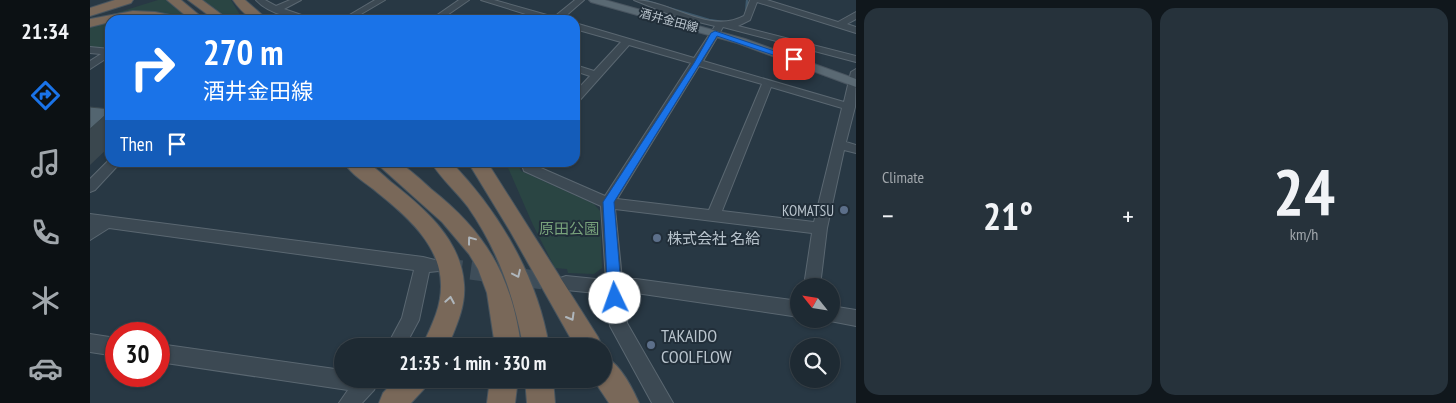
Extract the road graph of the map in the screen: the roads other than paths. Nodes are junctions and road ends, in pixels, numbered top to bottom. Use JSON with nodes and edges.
{"nodes":[{"id":1,"x":103,"y":0,"type":"edge"},
{"id":2,"x":126,"y":0,"type":"edge"},
{"id":3,"x":173,"y":0,"type":"edge"},
{"id":4,"x":194,"y":0,"type":"edge"},
{"id":5,"x":239,"y":0,"type":"edge"},
{"id":6,"x":244,"y":0,"type":"edge"},
{"id":7,"x":260,"y":0,"type":"edge"},
{"id":8,"x":297,"y":0,"type":"edge"},
{"id":9,"x":381,"y":0,"type":"edge"},
{"id":10,"x":465,"y":0,"type":"edge"},
{"id":11,"x":485,"y":0,"type":"edge"},
{"id":12,"x":580,"y":0,"type":"edge"},
{"id":13,"x":594,"y":0,"type":"edge"},
{"id":14,"x":638,"y":0,"type":"edge"},
{"id":15,"x":754,"y":0,"type":"edge"},
{"id":16,"x":758,"y":0,"type":"edge"},
{"id":17,"x":142,"y":3,"type":"dead end"},
{"id":18,"x":90,"y":4,"type":"edge"},
{"id":19,"x":277,"y":9,"type":"junction"},
{"id":20,"x":90,"y":12,"type":"edge"},
{"id":21,"x":139,"y":15,"type":"edge"},
{"id":22,"x":157,"y":15,"type":"edge"},
{"id":23,"x":192,"y":15,"type":"edge"},
{"id":24,"x":216,"y":15,"type":"edge"},
{"id":25,"x":256,"y":15,"type":"edge"},
{"id":26,"x":256,"y":15,"type":"edge"},
{"id":27,"x":296,"y":15,"type":"edge"},
{"id":28,"x":354,"y":15,"type":"edge"},
{"id":29,"x":442,"y":15,"type":"edge"},
{"id":30,"x":538,"y":15,"type":"edge"},
{"id":31,"x":561,"y":15,"type":"edge"},
{"id":32,"x":856,"y":15,"type":"edge"},
{"id":33,"x":90,"y":18,"type":"edge"},
{"id":34,"x":105,"y":21,"type":"edge"},
{"id":35,"x":90,"y":23,"type":"edge"},
{"id":36,"x":838,"y":25,"type":"junction"},
{"id":37,"x":580,"y":28,"type":"edge"},
{"id":38,"x":718,"y":29,"type":"junction"},
{"id":39,"x":856,"y":30,"type":"edge"},
{"id":40,"x":626,"y":42,"type":"junction"},
{"id":41,"x":90,"y":50,"type":"edge"},
{"id":42,"x":105,"y":52,"type":"edge"},
{"id":43,"x":105,"y":56,"type":"edge"},
{"id":44,"x":856,"y":59,"type":"edge"},
{"id":45,"x":698,"y":63,"type":"junction"},
{"id":46,"x":90,"y":66,"type":"edge"},
{"id":47,"x":580,"y":70,"type":"edge"},
{"id":48,"x":596,"y":75,"type":"junction"},
{"id":49,"x":855,"y":79,"type":"edge"},
{"id":50,"x":767,"y":84,"type":"junction"},
{"id":51,"x":580,"y":93,"type":"edge"},
{"id":52,"x":849,"y":107,"type":"junction"},
{"id":53,"x":839,"y":144,"type":"junction"},
{"id":54,"x":856,"y":149,"type":"edge"},
{"id":55,"x":110,"y":167,"type":"edge"},
{"id":56,"x":359,"y":167,"type":"edge"},
{"id":57,"x":390,"y":167,"type":"edge"},
{"id":58,"x":445,"y":167,"type":"edge"},
{"id":59,"x":460,"y":167,"type":"edge"},
{"id":60,"x":480,"y":167,"type":"edge"},
{"id":61,"x":529,"y":167,"type":"edge"},
{"id":62,"x":90,"y":187,"type":"edge"},
{"id":63,"x":500,"y":200,"type":"junction"},
{"id":64,"x":608,"y":202,"type":"junction"},
{"id":65,"x":713,"y":216,"type":"junction"},
{"id":66,"x":90,"y":220,"type":"edge"},
{"id":67,"x":107,"y":222,"type":"junction"},
{"id":68,"x":820,"y":228,"type":"junction"},
{"id":69,"x":90,"y":234,"type":"edge"},
{"id":70,"x":813,"y":278,"type":"edge"},
{"id":71,"x":566,"y":284,"type":"tunnel mouth"},
{"id":72,"x":615,"y":286,"type":"junction"},
{"id":73,"x":790,"y":308,"type":"edge"},
{"id":74,"x":840,"y":315,"type":"edge"},
{"id":75,"x":856,"y":318,"type":"edge"},
{"id":76,"x":400,"y":338,"type":"edge"},
{"id":77,"x":439,"y":338,"type":"edge"},
{"id":78,"x":506,"y":338,"type":"edge"},
{"id":79,"x":534,"y":338,"type":"edge"},
{"id":80,"x":584,"y":338,"type":"edge"},
{"id":81,"x":90,"y":343,"type":"edge"},
{"id":82,"x":105,"y":345,"type":"edge"},
{"id":83,"x":170,"y":354,"type":"edge"},
{"id":84,"x":334,"y":376,"type":"edge"},
{"id":85,"x":612,"y":383,"type":"edge"},
{"id":86,"x":363,"y":388,"type":"edge"},
{"id":87,"x":406,"y":388,"type":"edge"},
{"id":88,"x":502,"y":388,"type":"edge"},
{"id":89,"x":511,"y":388,"type":"edge"},
{"id":90,"x":535,"y":388,"type":"edge"},
{"id":91,"x":541,"y":388,"type":"edge"},
{"id":92,"x":349,"y":403,"type":"edge"},
{"id":93,"x":394,"y":403,"type":"edge"},
{"id":94,"x":500,"y":403,"type":"edge"},
{"id":95,"x":510,"y":403,"type":"edge"},
{"id":96,"x":535,"y":403,"type":"edge"},
{"id":97,"x":542,"y":403,"type":"edge"},
{"id":98,"x":625,"y":403,"type":"edge"},
{"id":99,"x":663,"y":403,"type":"edge"}],
"edges":[{"from":1,"to":18,"type":"highway"},
{"from":2,"to":20,"type":"highway"},
{"from":3,"to":23,"type":"highway"},
{"from":4,"to":24,"type":"highway"},
{"from":5,"to":25,"type":"highway"},
{"from":6,"to":26,"type":"highway"},
{"from":7,"to":19,"type":"street"},
{"from":8,"to":19,"type":"street"},
{"from":9,"to":28,"type":"street"},
{"from":10,"to":29,"type":"street"},
{"from":11,"to":30,"type":"street"},
{"from":12,"to":31,"type":"street"},
{"from":13,"to":38,"type":"main road","name":"酒井金田線"},
{"from":14,"to":38,"type":"street"},
{"from":15,"to":38,"type":"street"},
{"from":16,"to":36,"type":"street"},
{"from":17,"to":33,"type":"highway"},
{"from":19,"to":27,"type":"street"},
{"from":21,"to":22,"type":"highway"},
{"from":32,"to":36,"type":"street"},
{"from":34,"to":35,"type":"highway"},
{"from":36,"to":39,"type":"street"},
{"from":37,"to":40,"type":"street"},
{"from":38,"to":44,"type":"street"},
{"from":38,"to":45,"type":"street"},
{"from":38,"to":49,"type":"main road","name":"酒井金田線"},
{"from":40,"to":45,"type":"street"},
{"from":40,"to":48,"type":"street"},
{"from":41,"to":42,"type":"street"},
{"from":43,"to":46,"type":"street"},
{"from":45,"to":50,"type":"street"},
{"from":45,"to":64,"type":"street"},
{"from":47,"to":48,"type":"street"},
{"from":48,"to":51,"type":"street"},
{"from":49,"to":52,"type":"street"},
{"from":50,"to":52,"type":"street"},
{"from":50,"to":65,"type":"street"},
{"from":52,"to":53,"type":"street"},
{"from":53,"to":54,"type":"street"},
{"from":53,"to":68,"type":"street"},
{"from":55,"to":62,"type":"street"},
{"from":77,"to":56,"type":"highway","one_way":true},
{"from":78,"to":57,"type":"highway","one_way":true},
{"from":58,"to":79,"type":"highway","one_way":true},
{"from":59,"to":63,"type":"highway"},
{"from":60,"to":63,"type":"highway"},
{"from":61,"to":64,"type":"street"},
{"from":63,"to":80,"type":"highway","one_way":true},
{"from":64,"to":65,"type":"street"},
{"from":64,"to":72,"type":"street"},
{"from":65,"to":68,"type":"street"},
{"from":66,"to":67,"type":"street"},
{"from":67,"to":69,"type":"street"},
{"from":67,"to":76,"type":"street"},
{"from":68,"to":70,"type":"street"},
{"from":71,"to":72,"type":"street"},
{"from":72,"to":73,"type":"street"},
{"from":72,"to":99,"type":"street"},
{"from":74,"to":75,"type":"street"},
{"from":81,"to":82,"type":"street"},
{"from":83,"to":84,"type":"street"},
{"from":85,"to":98,"type":"highway"},
{"from":86,"to":92,"type":"street"},
{"from":87,"to":93,"type":"highway"},
{"from":88,"to":94,"type":"highway"},
{"from":89,"to":95,"type":"highway"},
{"from":90,"to":96,"type":"highway"},
{"from":91,"to":97,"type":"highway"}]}
